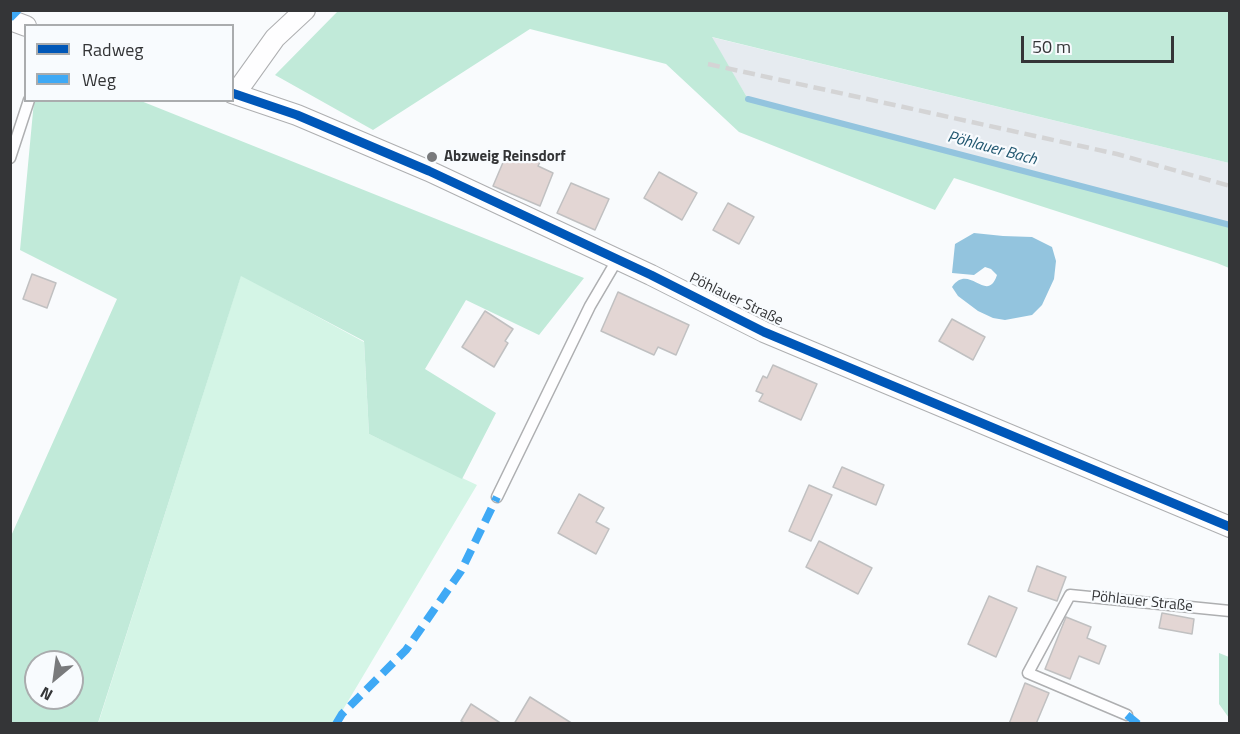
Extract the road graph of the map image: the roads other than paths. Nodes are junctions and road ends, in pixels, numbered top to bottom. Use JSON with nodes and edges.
{"nodes":[{"id":1,"x":305,"y":10,"type":"edge"},
{"id":2,"x":234,"y":93,"type":"edge"},
{"id":3,"x":28,"y":102,"type":"edge"},
{"id":4,"x":10,"y":158,"type":"edge"},
{"id":5,"x":617,"y":260,"type":"junction"},
{"id":6,"x":496,"y":497,"type":"dead end"},
{"id":7,"x":1230,"y":527,"type":"edge"},
{"id":8,"x":1230,"y":611,"type":"edge"},
{"id":9,"x":1126,"y":715,"type":"dead end"}],
"edges":[{"from":1,"to":2,"type":"street","name":"Pöhlauer Straße"},
{"from":2,"to":5,"type":"street","name":"Pöhlauer Straße"},
{"from":3,"to":4,"type":"lane"},
{"from":5,"to":6,"type":"lane"},
{"from":5,"to":7,"type":"street","name":"Pöhlauer Straße"},
{"from":8,"to":9,"type":"lane","name":"Pöhlauer Straße"}]}
